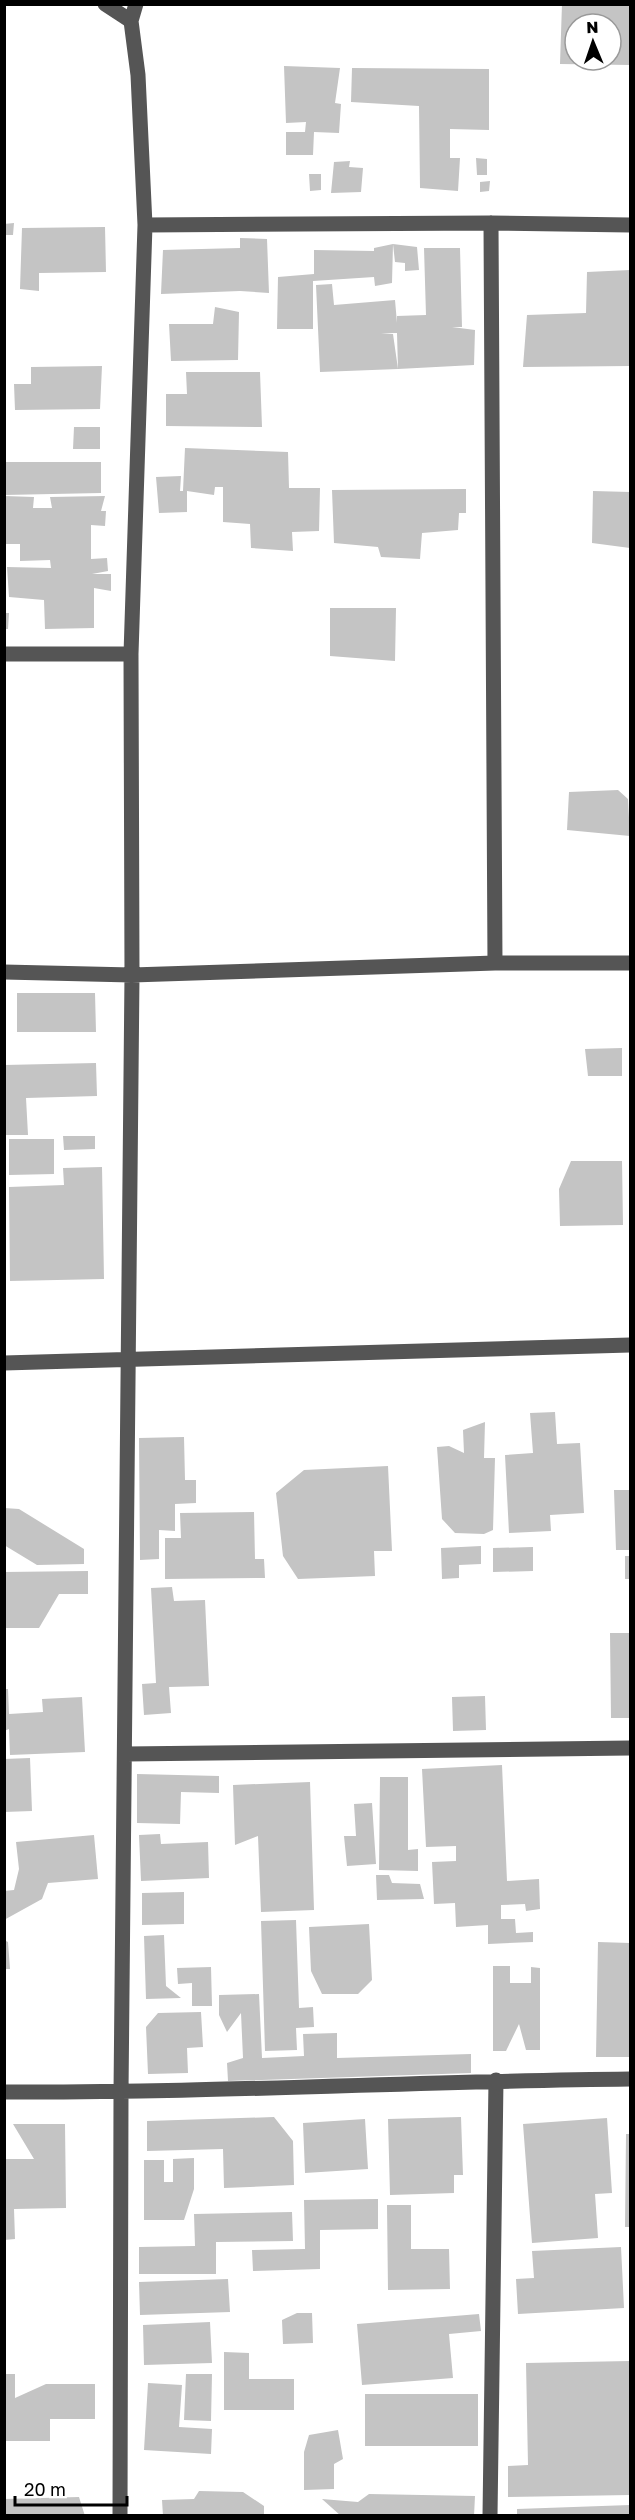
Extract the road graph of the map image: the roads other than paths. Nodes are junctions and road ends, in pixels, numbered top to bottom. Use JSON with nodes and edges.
{"nodes":[{"id":1,"x":105,"y":4,"type":"edge"},
{"id":2,"x":136,"y":4,"type":"edge"},
{"id":3,"x":131,"y":21,"type":"junction"},
{"id":4,"x":491,"y":223,"type":"junction"},
{"id":5,"x":145,"y":225,"type":"junction"},
{"id":6,"x":630,"y":225,"type":"edge"},
{"id":7,"x":4,"y":654,"type":"edge"},
{"id":8,"x":131,"y":654,"type":"junction"},
{"id":9,"x":495,"y":963,"type":"junction"},
{"id":10,"x":630,"y":963,"type":"edge"},
{"id":11,"x":4,"y":972,"type":"edge"},
{"id":12,"x":132,"y":975,"type":"junction"},
{"id":13,"x":630,"y":1345,"type":"edge"},
{"id":14,"x":127,"y":1359,"type":"junction"},
{"id":15,"x":4,"y":1363,"type":"edge"},
{"id":16,"x":630,"y":1748,"type":"edge"},
{"id":17,"x":126,"y":1754,"type":"junction"},
{"id":18,"x":630,"y":2079,"type":"edge"},
{"id":19,"x":496,"y":2080,"type":"junction"},
{"id":20,"x":4,"y":2092,"type":"edge"},
{"id":21,"x":121,"y":2093,"type":"junction"},
{"id":22,"x":120,"y":2516,"type":"edge"},
{"id":23,"x":490,"y":2516,"type":"edge"}],
"edges":[{"from":1,"to":3,"type":"street"},
{"from":2,"to":3,"type":"street"},
{"from":3,"to":5,"type":"street"},
{"from":4,"to":5,"type":"street"},
{"from":4,"to":6,"type":"street"},
{"from":4,"to":9,"type":"street"},
{"from":5,"to":8,"type":"street"},
{"from":7,"to":8,"type":"street"},
{"from":8,"to":12,"type":"street"},
{"from":9,"to":10,"type":"street"},
{"from":9,"to":12,"type":"street"},
{"from":11,"to":12,"type":"street"},
{"from":12,"to":14,"type":"street"},
{"from":13,"to":14,"type":"street"},
{"from":14,"to":15,"type":"street"},
{"from":14,"to":17,"type":"street"},
{"from":16,"to":17,"type":"street"},
{"from":17,"to":21,"type":"street"},
{"from":18,"to":19,"type":"street"},
{"from":19,"to":21,"type":"street"},
{"from":19,"to":23,"type":"street"},
{"from":20,"to":21,"type":"street"},
{"from":21,"to":22,"type":"street"}]}
